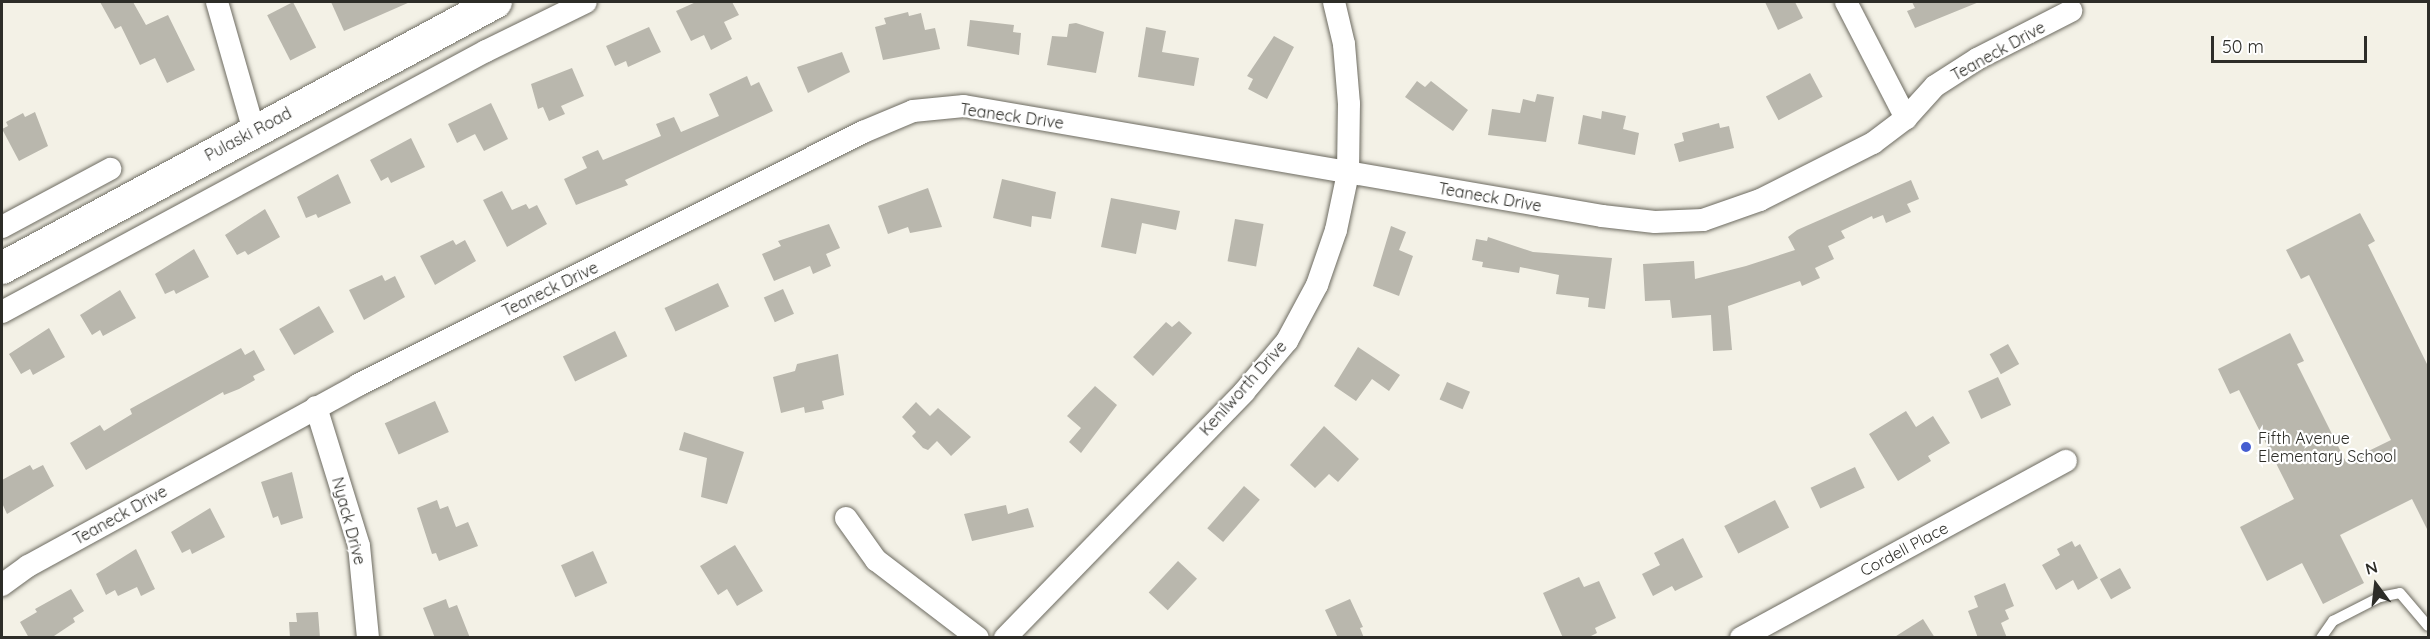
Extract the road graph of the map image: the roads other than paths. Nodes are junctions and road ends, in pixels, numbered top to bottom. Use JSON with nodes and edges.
{"nodes":[{"id":1,"x":217,"y":2,"type":"edge"},
{"id":2,"x":496,"y":2,"type":"edge"},
{"id":3,"x":586,"y":2,"type":"edge"},
{"id":4,"x":1334,"y":2,"type":"edge"},
{"id":5,"x":1846,"y":2,"type":"edge"},
{"id":6,"x":2071,"y":11,"type":"dead end"},
{"id":7,"x":465,"y":17,"type":"junction"},
{"id":8,"x":486,"y":51,"type":"junction"},
{"id":9,"x":1906,"y":118,"type":"junction"},
{"id":10,"x":254,"y":130,"type":"junction"},
{"id":11,"x":110,"y":169,"type":"dead end"},
{"id":12,"x":1348,"y":173,"type":"junction"},
{"id":13,"x":2,"y":227,"type":"edge"},
{"id":14,"x":2,"y":268,"type":"edge"},
{"id":15,"x":2,"y":312,"type":"edge"},
{"id":16,"x":316,"y":407,"type":"junction"},
{"id":17,"x":2066,"y":461,"type":"dead end"},
{"id":18,"x":846,"y":518,"type":"dead end"},
{"id":19,"x":2,"y":585,"type":"edge"},
{"id":20,"x":2428,"y":626,"type":"edge"},
{"id":21,"x":368,"y":638,"type":"edge"},
{"id":22,"x":978,"y":638,"type":"edge"},
{"id":23,"x":1005,"y":638,"type":"edge"},
{"id":24,"x":1741,"y":638,"type":"edge"},
{"id":25,"x":2321,"y":638,"type":"edge"}],
"edges":[{"from":1,"to":10,"type":"street"},
{"from":2,"to":7,"type":"main road","name":"Pulaski Road"},
{"from":3,"to":8,"type":"street"},
{"from":4,"to":12,"type":"street","name":"Kenilworth Drive"},
{"from":5,"to":9,"type":"street"},
{"from":6,"to":9,"type":"street","name":"Teaneck Drive"},
{"from":7,"to":8,"type":"street"},
{"from":7,"to":10,"type":"main road","name":"Pulaski Road"},
{"from":8,"to":15,"type":"street"},
{"from":9,"to":12,"type":"street","name":"Teaneck Drive"},
{"from":10,"to":14,"type":"main road","name":"Pulaski Road"},
{"from":11,"to":13,"type":"street"},
{"from":12,"to":16,"type":"street","name":"Teaneck Drive"},
{"from":12,"to":23,"type":"street","name":"Kenilworth Drive"},
{"from":16,"to":19,"type":"street","name":"Teaneck Drive"},
{"from":16,"to":21,"type":"street","name":"Nyack Drive"},
{"from":17,"to":24,"type":"street","name":"Cordell Place"},
{"from":18,"to":22,"type":"street"},
{"from":20,"to":25,"type":"lane"}]}
